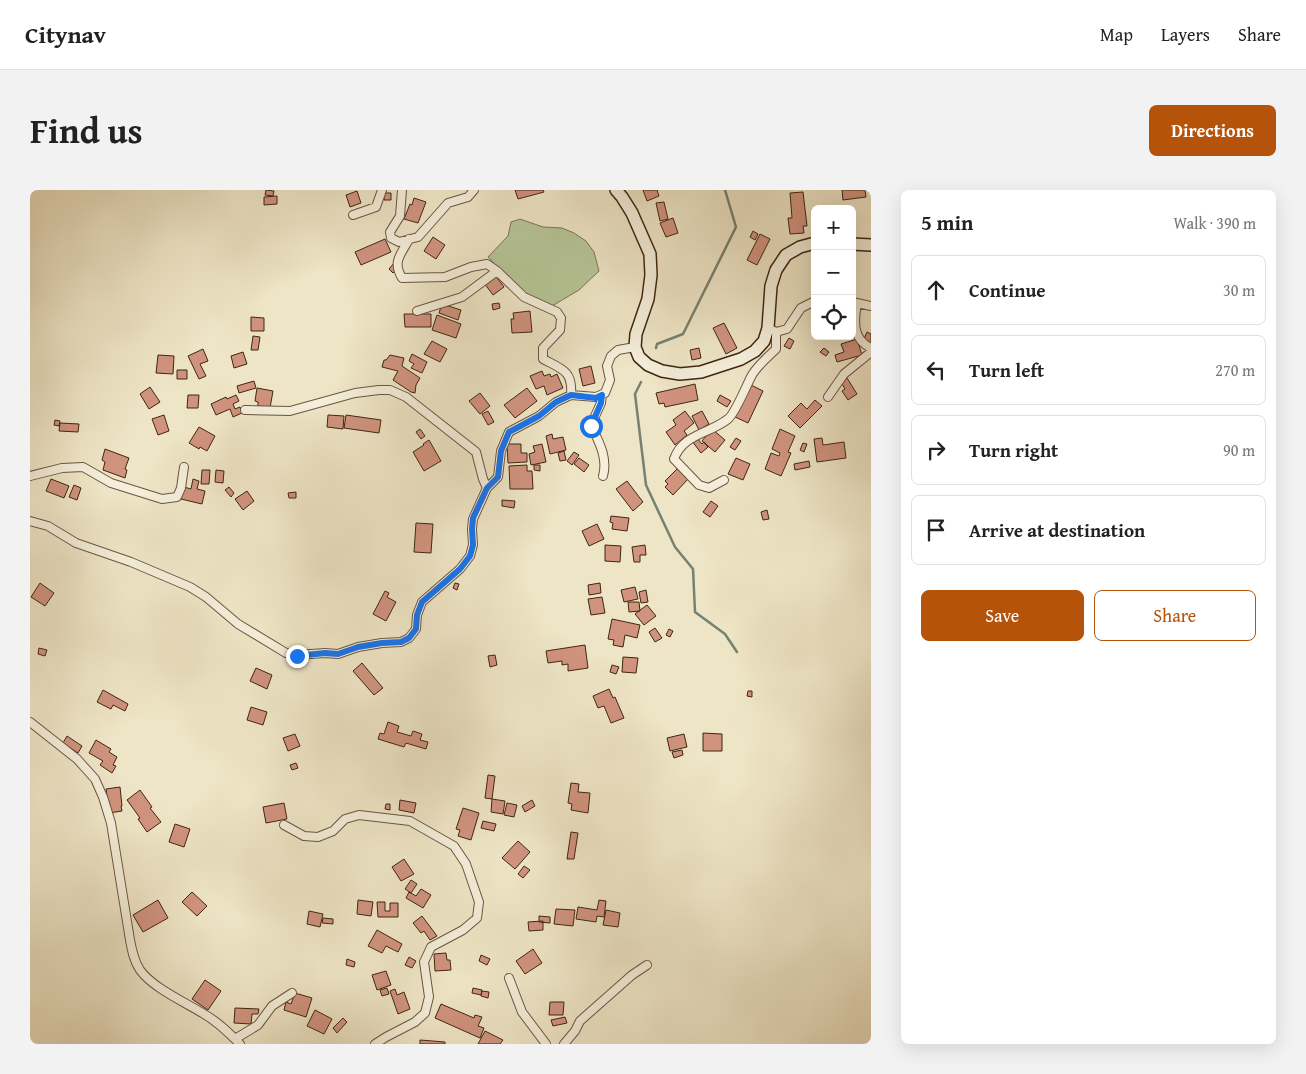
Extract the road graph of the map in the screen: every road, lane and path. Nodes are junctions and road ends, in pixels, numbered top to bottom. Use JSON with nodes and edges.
{"nodes":[{"id":1,"x":382,"y":190,"type":"edge"},
{"id":2,"x":402,"y":190,"type":"edge"},
{"id":3,"x":474,"y":190,"type":"edge"},
{"id":4,"x":616,"y":190,"type":"edge"},
{"id":5,"x":353,"y":215,"type":"dead end"},
{"id":6,"x":409,"y":239,"type":"junction"},
{"id":7,"x":856,"y":244,"type":"edge"},
{"id":8,"x":811,"y":245,"type":"edge"},
{"id":9,"x":871,"y":245,"type":"edge"},
{"id":10,"x":497,"y":271,"type":"junction"},
{"id":11,"x":856,"y":302,"type":"edge"},
{"id":12,"x":811,"y":303,"type":"edge"},
{"id":13,"x":871,"y":306,"type":"edge"},
{"id":14,"x":417,"y":311,"type":"dead end"},
{"id":15,"x":772,"y":330,"type":"junction"},
{"id":16,"x":856,"y":333,"type":"edge"},
{"id":17,"x":635,"y":347,"type":"junction"},
{"id":18,"x":871,"y":348,"type":"edge"},
{"id":19,"x":871,"y":352,"type":"edge"},
{"id":20,"x":571,"y":395,"type":"junction"},
{"id":21,"x":602,"y":395,"type":"junction"},
{"id":22,"x":828,"y":397,"type":"dead end"},
{"id":23,"x":245,"y":410,"type":"dead end"},
{"id":24,"x":184,"y":467,"type":"dead end"},
{"id":25,"x":30,"y":476,"type":"edge"},
{"id":26,"x":603,"y":476,"type":"dead end"},
{"id":27,"x":724,"y":480,"type":"dead end"},
{"id":28,"x":487,"y":488,"type":"junction"},
{"id":29,"x":30,"y":521,"type":"edge"},
{"id":30,"x":30,"y":722,"type":"edge"},
{"id":31,"x":284,"y":825,"type":"dead end"},
{"id":32,"x":647,"y":965,"type":"dead end"},
{"id":33,"x":509,"y":978,"type":"dead end"},
{"id":34,"x":292,"y":993,"type":"dead end"},
{"id":35,"x":237,"y":1041,"type":"edge"},
{"id":36,"x":375,"y":1044,"type":"edge"},
{"id":37,"x":546,"y":1044,"type":"edge"},
{"id":38,"x":564,"y":1044,"type":"edge"}],
"edges":[{"from":1,"to":5,"type":"street"},
{"from":2,"to":6,"type":"street"},
{"from":3,"to":6,"type":"street"},
{"from":4,"to":17,"type":"main road"},
{"from":6,"to":10,"type":"street"},
{"from":7,"to":9,"type":"main road"},
{"from":8,"to":15,"type":"main road"},
{"from":10,"to":14,"type":"street"},
{"from":10,"to":20,"type":"street"},
{"from":11,"to":13,"type":"street"},
{"from":12,"to":15,"type":"street"},
{"from":15,"to":17,"type":"main road"},
{"from":15,"to":27,"type":"street"},
{"from":16,"to":18,"type":"street"},
{"from":17,"to":21,"type":"street"},
{"from":19,"to":22,"type":"street"},
{"from":20,"to":21,"type":"street"},
{"from":20,"to":28,"type":"street"},
{"from":21,"to":26,"type":"street"},
{"from":23,"to":28,"type":"street"},
{"from":24,"to":25,"type":"street"},
{"from":28,"to":29,"type":"street"},
{"from":30,"to":35,"type":"street"},
{"from":31,"to":36,"type":"street"},
{"from":32,"to":38,"type":"street"},
{"from":33,"to":37,"type":"street"},
{"from":34,"to":35,"type":"street"}]}
